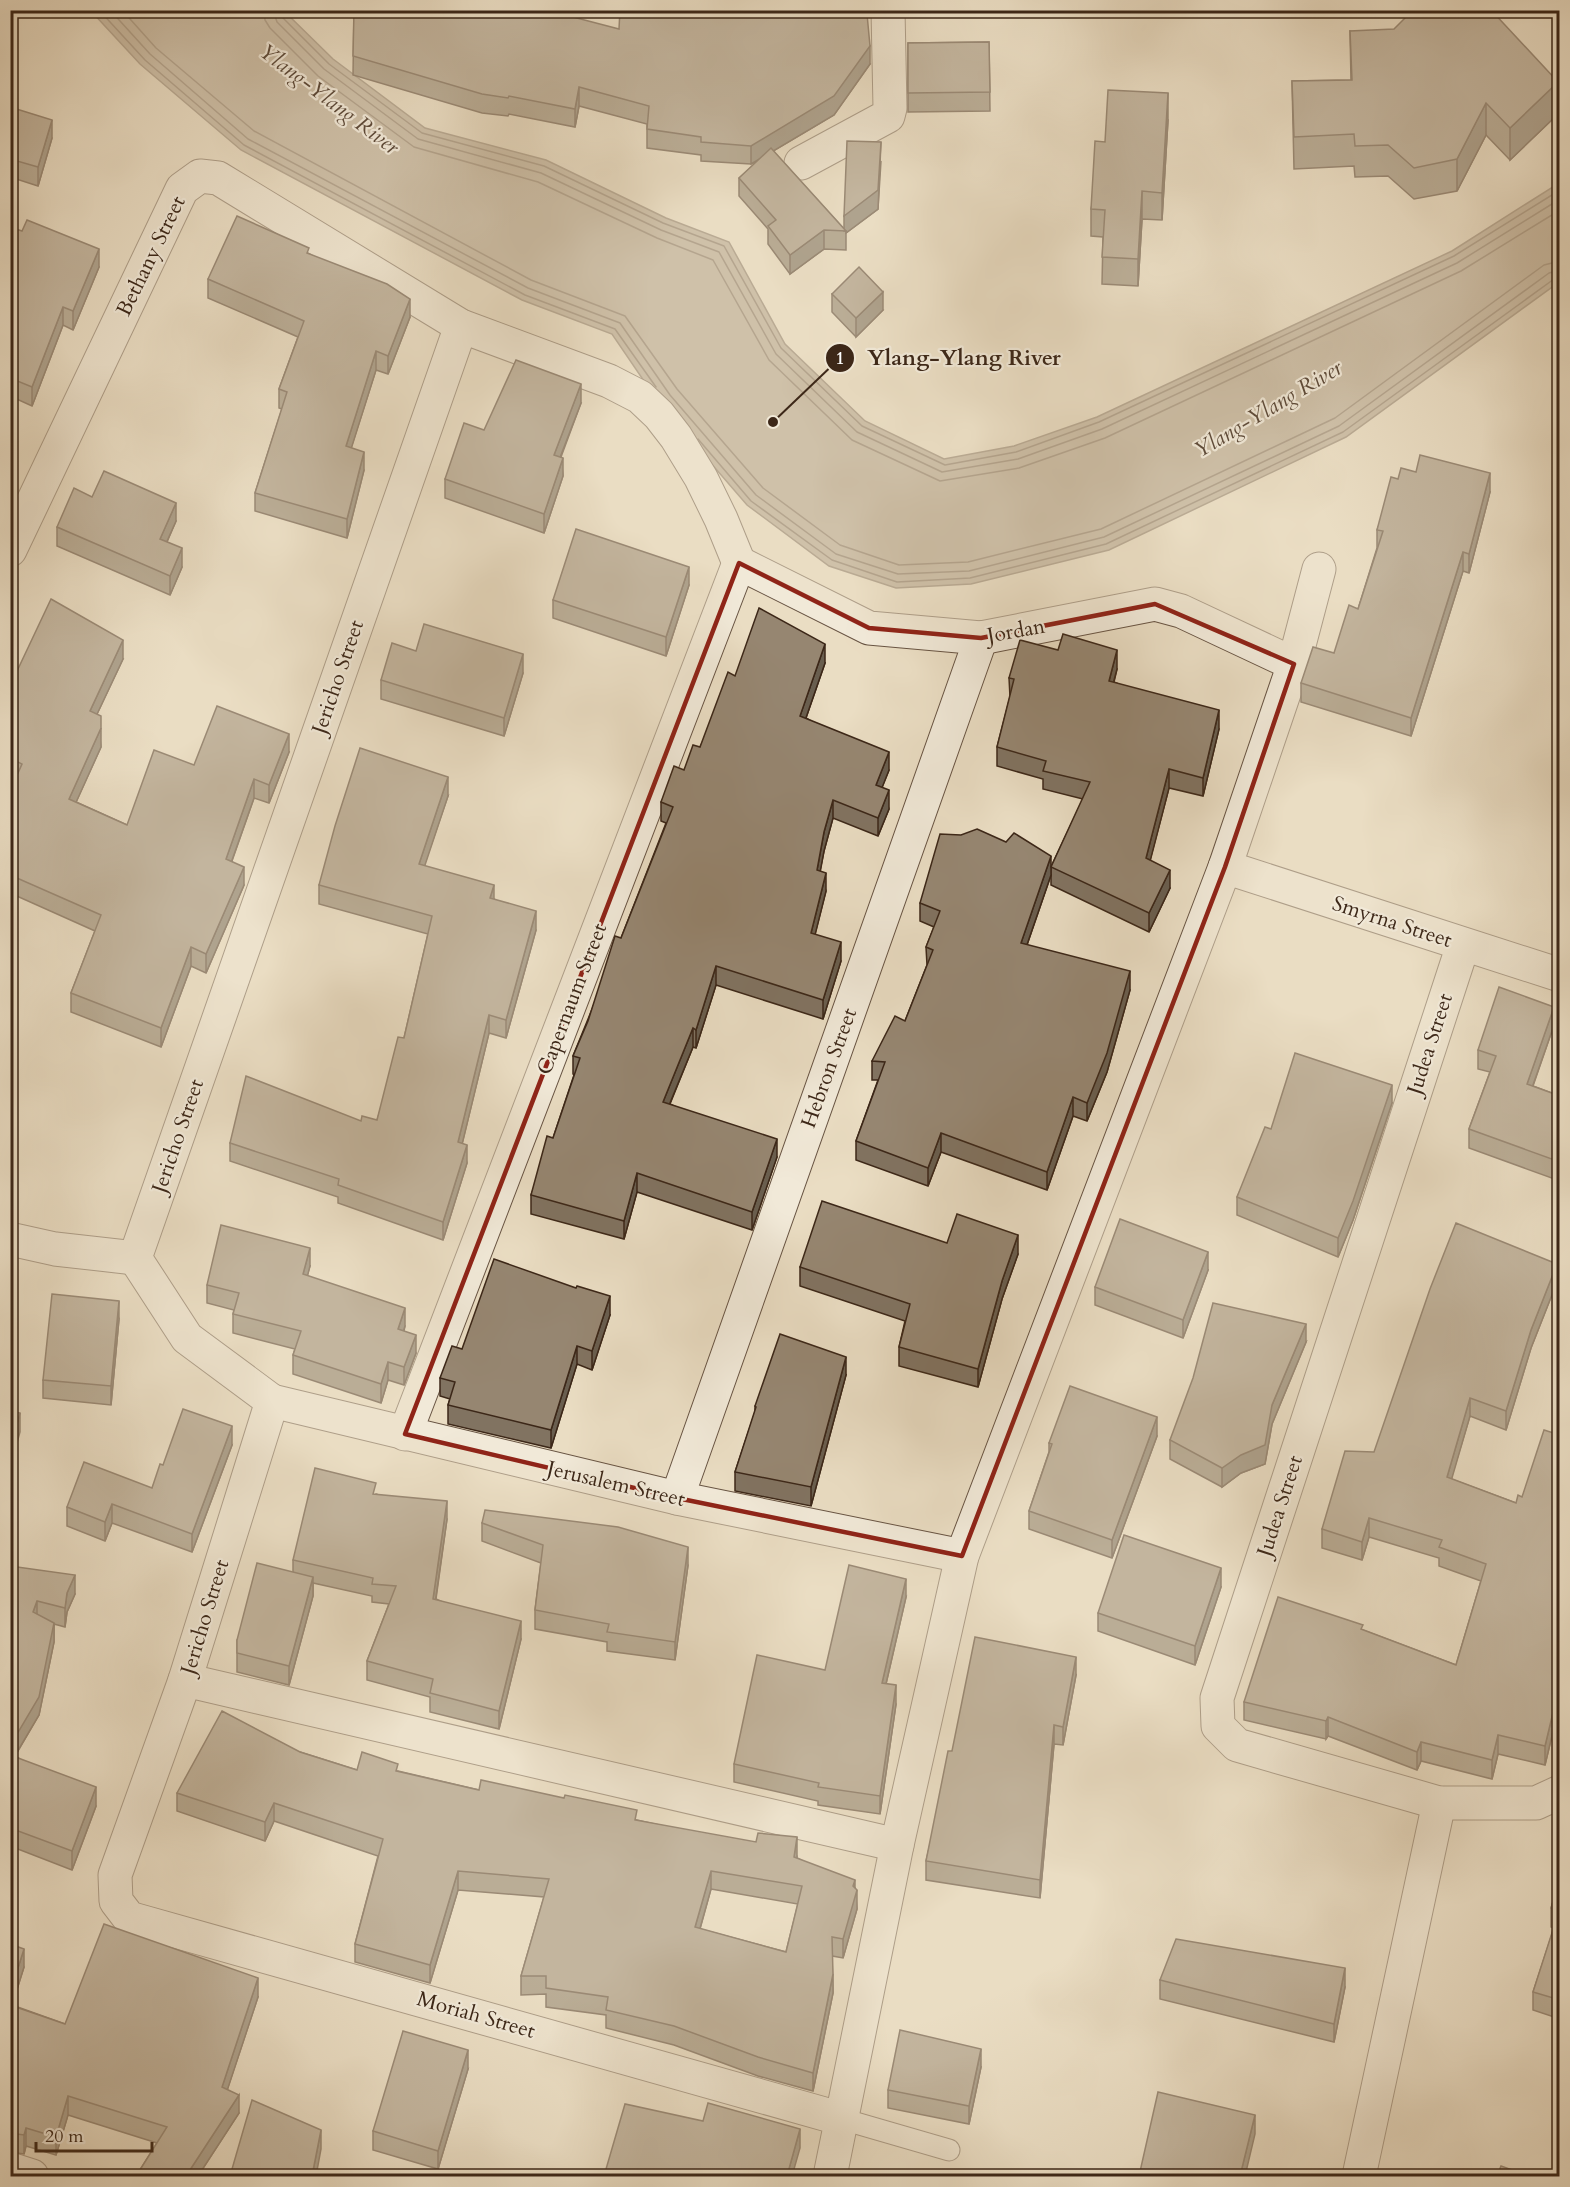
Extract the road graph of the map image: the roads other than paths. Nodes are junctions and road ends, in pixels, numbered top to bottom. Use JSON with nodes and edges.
{"nodes":[{"id":1,"x":888,"y":10,"type":"edge"},
{"id":2,"x":801,"y":162,"type":"dead end"},
{"id":3,"x":461,"y":326,"type":"junction"},
{"id":4,"x":10,"y":550,"type":"edge"},
{"id":5,"x":739,"y":563,"type":"junction"},
{"id":6,"x":1319,"y":569,"type":"dead end"},
{"id":7,"x":981,"y":638,"type":"junction"},
{"id":8,"x":1294,"y":664,"type":"junction"},
{"id":9,"x":1225,"y":867,"type":"junction"},
{"id":10,"x":1463,"y":945,"type":"junction"},
{"id":11,"x":1560,"y":975,"type":"edge"},
{"id":12,"x":10,"y":1239,"type":"edge"},
{"id":13,"x":135,"y":1258,"type":"junction"},
{"id":14,"x":272,"y":1401,"type":"junction"},
{"id":15,"x":405,"y":1434,"type":"junction"},
{"id":16,"x":677,"y":1498,"type":"junction"},
{"id":17,"x":962,"y":1556,"type":"junction"},
{"id":18,"x":185,"y":1680,"type":"junction"},
{"id":19,"x":1560,"y":1792,"type":"edge"},
{"id":20,"x":1439,"y":1803,"type":"junction"},
{"id":21,"x":897,"y":1845,"type":"junction"},
{"id":22,"x":116,"y":1901,"type":"joint"},
{"id":23,"x":842,"y":2119,"type":"junction"},
{"id":24,"x":948,"y":2150,"type":"dead end"},
{"id":25,"x":10,"y":2169,"type":"edge"},
{"id":26,"x":32,"y":2176,"type":"edge"},
{"id":27,"x":830,"y":2176,"type":"edge"},
{"id":28,"x":1359,"y":2176,"type":"edge"}],
"edges":[{"from":1,"to":2,"type":"street"},
{"from":3,"to":4,"type":"street","name":"Bethany Street"},
{"from":3,"to":5,"type":"street","name":"Bethany Street"},
{"from":3,"to":13,"type":"street","name":"Jericho Street"},
{"from":5,"to":7,"type":"street","name":"Jordan"},
{"from":5,"to":15,"type":"street","name":"Capernaum Street"},
{"from":6,"to":8,"type":"street"},
{"from":7,"to":8,"type":"street","name":"Jordan"},
{"from":7,"to":16,"type":"street","name":"Hebron Street"},
{"from":8,"to":9,"type":"street"},
{"from":9,"to":10,"type":"street","name":"Smyrna Street"},
{"from":9,"to":17,"type":"street"},
{"from":10,"to":11,"type":"street","name":"Smyrna Street"},
{"from":10,"to":20,"type":"street","name":"Judea Street"},
{"from":12,"to":13,"type":"street"},
{"from":13,"to":14,"type":"street"},
{"from":14,"to":15,"type":"street","name":"Jerusalem Street"},
{"from":14,"to":18,"type":"street","name":"Jericho Street"},
{"from":15,"to":16,"type":"street","name":"Jerusalem Street"},
{"from":16,"to":17,"type":"street","name":"Jerusalem Street"},
{"from":17,"to":21,"type":"street"},
{"from":18,"to":21,"type":"street"},
{"from":18,"to":22,"type":"street","name":"Jericho Street"},
{"from":19,"to":20,"type":"street","name":"Judea Street"},
{"from":20,"to":28,"type":"street"},
{"from":21,"to":23,"type":"street"},
{"from":22,"to":23,"type":"street","name":"Moriah Street"},
{"from":23,"to":24,"type":"lane"},
{"from":23,"to":27,"type":"street"},
{"from":25,"to":26,"type":"street"}]}
